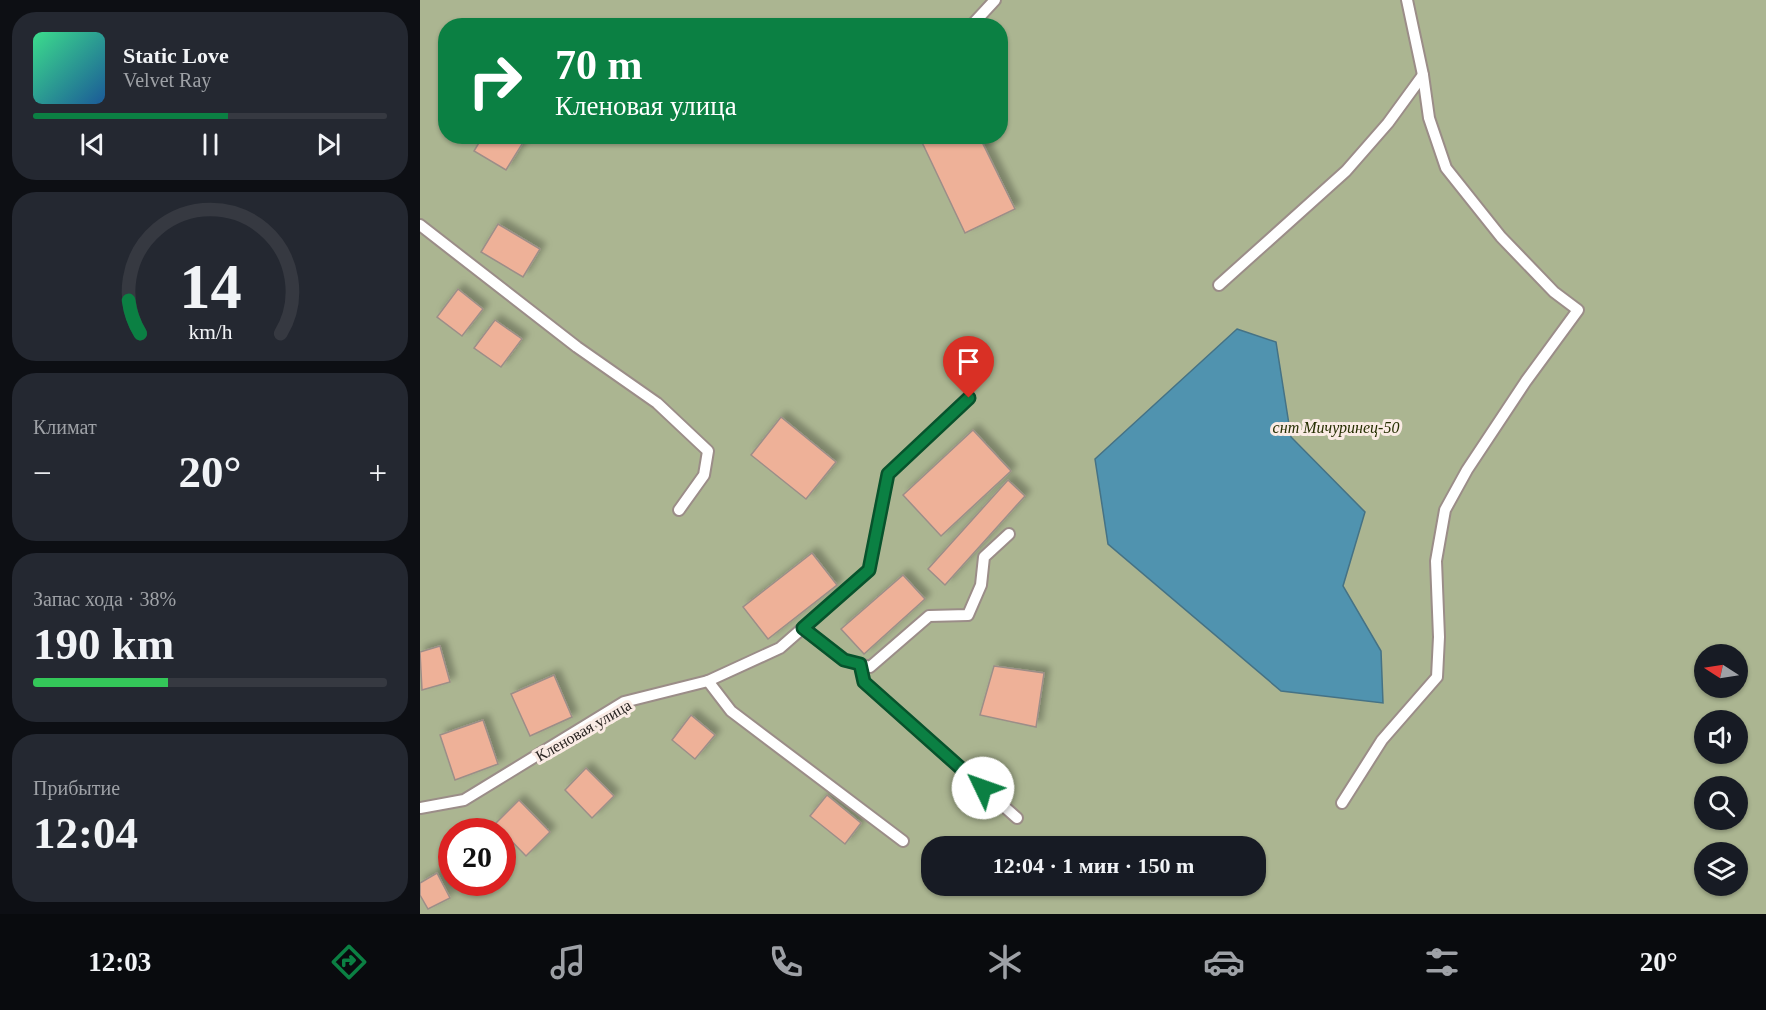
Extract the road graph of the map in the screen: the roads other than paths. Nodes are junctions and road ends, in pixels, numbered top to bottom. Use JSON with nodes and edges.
{"nodes":[{"id":1,"x":995,"y":0,"type":"edge"},
{"id":2,"x":1407,"y":0,"type":"edge"},
{"id":3,"x":978,"y":18,"type":"edge"},
{"id":4,"x":1424,"y":75,"type":"junction"},
{"id":5,"x":420,"y":225,"type":"edge"},
{"id":6,"x":1219,"y":285,"type":"dead end"},
{"id":7,"x":969,"y":398,"type":"dead end"},
{"id":8,"x":679,"y":510,"type":"dead end"},
{"id":9,"x":1010,"y":534,"type":"dead end"},
{"id":10,"x":803,"y":628,"type":"junction"},
{"id":11,"x":860,"y":664,"type":"junction"},
{"id":12,"x":708,"y":681,"type":"junction"},
{"id":13,"x":1342,"y":803,"type":"dead end"},
{"id":14,"x":420,"y":808,"type":"edge"},
{"id":15,"x":1017,"y":818,"type":"dead end"},
{"id":16,"x":903,"y":841,"type":"dead end"}],
"edges":[{"from":1,"to":3,"type":"lane"},
{"from":2,"to":4,"type":"lane"},
{"from":4,"to":6,"type":"lane"},
{"from":4,"to":13,"type":"lane"},
{"from":5,"to":8,"type":"lane"},
{"from":7,"to":10,"type":"lane","name":"Кленовая улица"},
{"from":9,"to":11,"type":"lane"},
{"from":10,"to":11,"type":"lane"},
{"from":10,"to":12,"type":"lane","name":"Кленовая улица"},
{"from":11,"to":15,"type":"lane"},
{"from":12,"to":14,"type":"lane","name":"Кленовая улица"},
{"from":12,"to":16,"type":"lane"}]}
